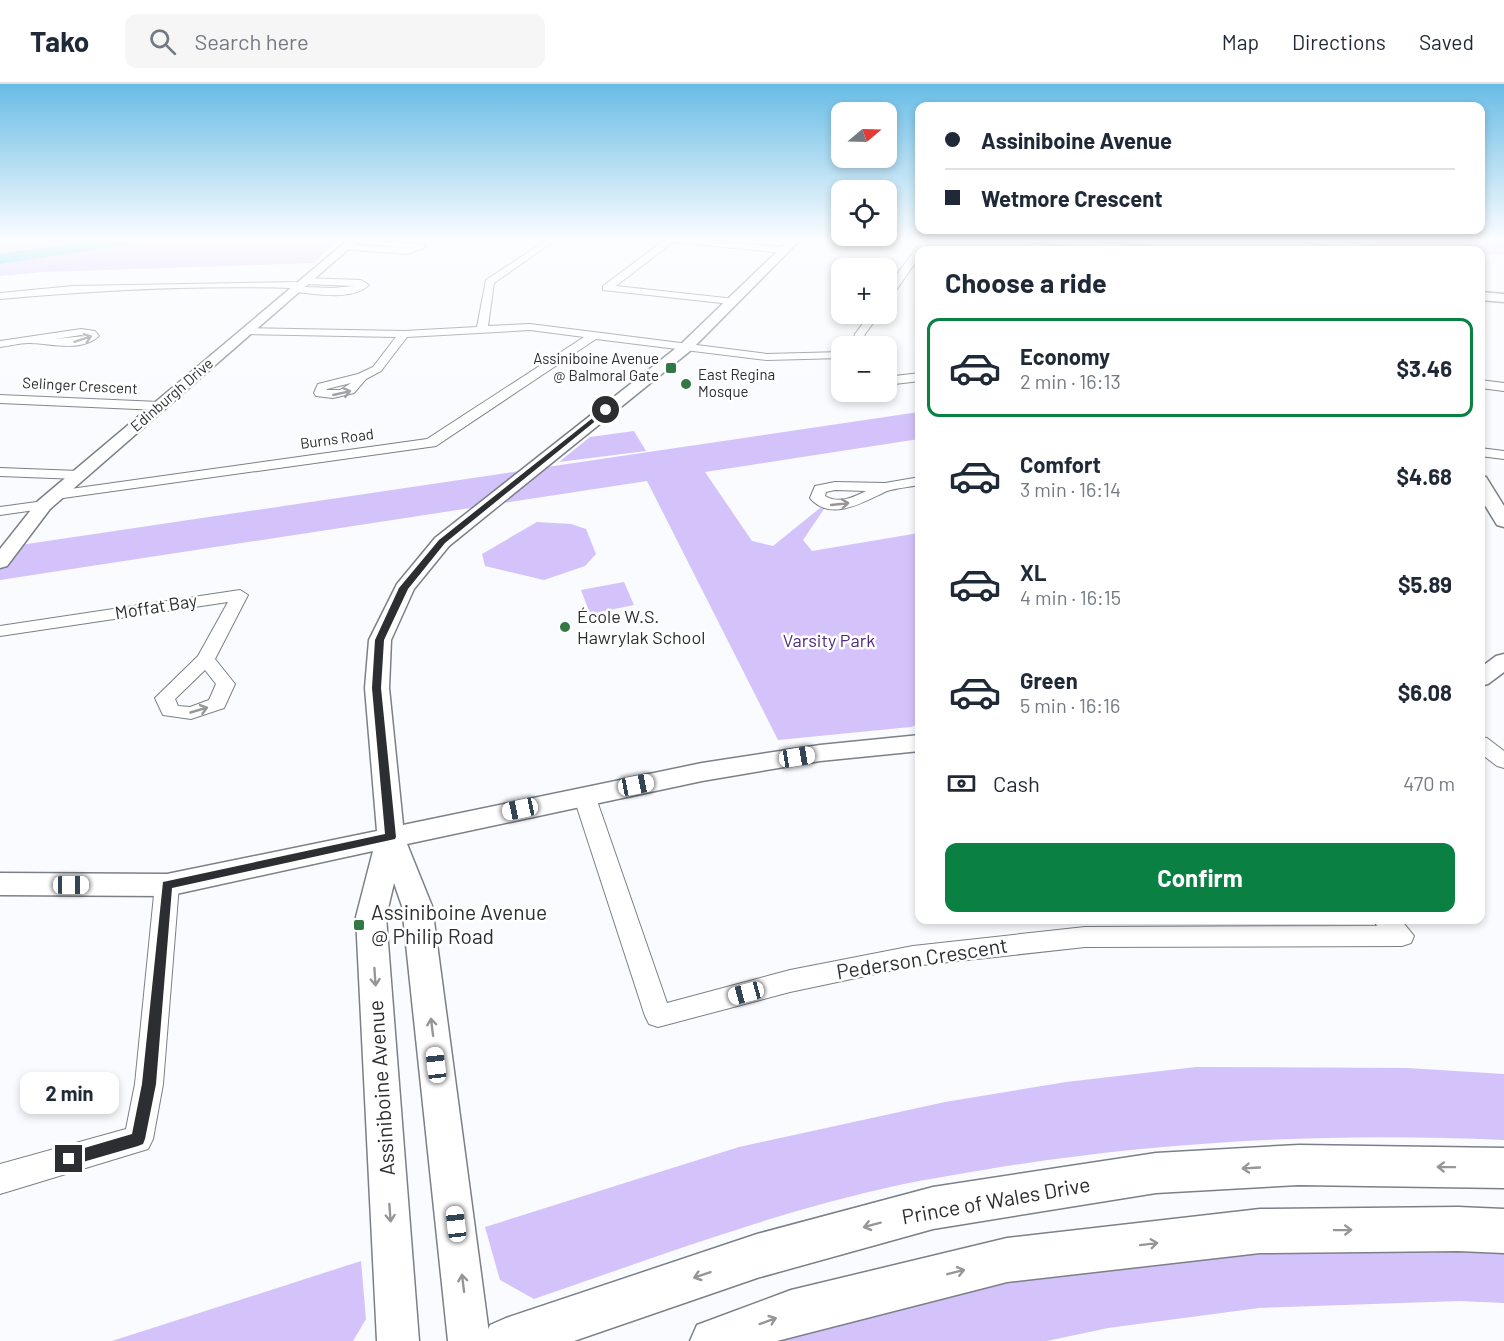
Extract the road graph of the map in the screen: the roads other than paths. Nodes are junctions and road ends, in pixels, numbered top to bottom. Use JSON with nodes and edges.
{"nodes":[{"id":1,"x":286,"y":298,"type":"edge"},
{"id":2,"x":487,"y":298,"type":"edge"},
{"id":3,"x":699,"y":298,"type":"edge"},
{"id":4,"x":734,"y":298,"type":"edge"},
{"id":5,"x":731,"y":301,"type":"junction"},
{"id":6,"x":482,"y":330,"type":"junction"},
{"id":7,"x":247,"y":331,"type":"junction"},
{"id":8,"x":404,"y":334,"type":"junction"},
{"id":9,"x":593,"y":336,"type":"junction"},
{"id":10,"x":25,"y":339,"type":"dead end"},
{"id":11,"x":0,"y":344,"type":"edge"},
{"id":12,"x":685,"y":348,"type":"junction"},
{"id":13,"x":831,"y":355,"type":"edge"},
{"id":14,"x":362,"y":377,"type":"dead end"},
{"id":15,"x":915,"y":378,"type":"edge"},
{"id":16,"x":897,"y":380,"type":"edge"},
{"id":17,"x":1485,"y":385,"type":"edge"},
{"id":18,"x":1504,"y":387,"type":"edge"},
{"id":19,"x":0,"y":399,"type":"edge"},
{"id":20,"x":159,"y":406,"type":"junction"},
{"id":21,"x":1485,"y":453,"type":"edge"},
{"id":22,"x":1504,"y":455,"type":"edge"},
{"id":23,"x":0,"y":472,"type":"edge"},
{"id":24,"x":79,"y":475,"type":"junction"},
{"id":25,"x":915,"y":482,"type":"edge"},
{"id":26,"x":885,"y":487,"type":"dead end"},
{"id":27,"x":1485,"y":489,"type":"edge"},
{"id":28,"x":50,"y":500,"type":"junction"},
{"id":29,"x":0,"y":511,"type":"edge"},
{"id":30,"x":1504,"y":521,"type":"edge"},
{"id":31,"x":0,"y":562,"type":"edge"},
{"id":32,"x":0,"y":631,"type":"edge"},
{"id":33,"x":206,"y":659,"type":"dead end"},
{"id":34,"x":1504,"y":661,"type":"edge"},
{"id":35,"x":1485,"y":675,"type":"edge"},
{"id":36,"x":915,"y":743,"type":"edge"},
{"id":37,"x":1485,"y":747,"type":"edge"},
{"id":38,"x":1504,"y":761,"type":"edge"},
{"id":39,"x":584,"y":795,"type":"junction"},
{"id":40,"x":391,"y":837,"type":"junction"},
{"id":41,"x":0,"y":884,"type":"edge"},
{"id":42,"x":167,"y":885,"type":"junction"},
{"id":43,"x":1390,"y":924,"type":"edge"},
{"id":44,"x":1504,"y":1168,"type":"edge"},
{"id":45,"x":0,"y":1179,"type":"edge"},
{"id":46,"x":1504,"y":1231,"type":"edge"},
{"id":47,"x":398,"y":1341,"type":"edge"},
{"id":48,"x":469,"y":1341,"type":"edge"},
{"id":49,"x":506,"y":1341,"type":"edge"},
{"id":50,"x":713,"y":1341,"type":"edge"}],
"edges":[{"from":1,"to":7,"type":"street","name":"Edinburgh Drive"},
{"from":2,"to":6,"type":"street"},
{"from":3,"to":5,"type":"street"},
{"from":4,"to":5,"type":"street","name":"Assiniboine Avenue"},
{"from":5,"to":12,"type":"street","name":"Assiniboine Avenue"},
{"from":6,"to":8,"type":"street"},
{"from":6,"to":9,"type":"street"},
{"from":7,"to":8,"type":"street"},
{"from":7,"to":20,"type":"street","name":"Edinburgh Drive"},
{"from":8,"to":14,"type":"street"},
{"from":9,"to":12,"type":"street"},
{"from":9,"to":28,"type":"street","name":"Burns Road"},
{"from":10,"to":11,"type":"street"},
{"from":12,"to":13,"type":"street"},
{"from":12,"to":40,"type":"street","name":"Assiniboine Avenue"},
{"from":15,"to":16,"type":"street"},
{"from":17,"to":18,"type":"street"},
{"from":19,"to":20,"type":"street","name":"Selinger Crescent"},
{"from":20,"to":24,"type":"street","name":"Edinburgh Drive"},
{"from":21,"to":22,"type":"street"},
{"from":23,"to":24,"type":"street"},
{"from":24,"to":28,"type":"street","name":"Edinburgh Drive"},
{"from":25,"to":26,"type":"street"},
{"from":27,"to":30,"type":"street"},
{"from":28,"to":29,"type":"street","name":"Burns Road"},
{"from":28,"to":31,"type":"street","name":"Edinburgh Drive"},
{"from":32,"to":33,"type":"street","name":"Moffat Bay"},
{"from":34,"to":35,"type":"street"},
{"from":36,"to":39,"type":"street"},
{"from":37,"to":38,"type":"street"},
{"from":39,"to":40,"type":"street"},
{"from":39,"to":43,"type":"street","name":"Pederson Crescent"},
{"from":40,"to":42,"type":"street"},
{"from":40,"to":47,"type":"street","name":"Assiniboine Avenue","one_way":true},
{"from":48,"to":40,"type":"street","name":"Assiniboine Avenue","one_way":true},
{"from":41,"to":42,"type":"street"},
{"from":42,"to":45,"type":"street"},
{"from":44,"to":49,"type":"main road","name":"Prince of Wales Drive","one_way":true},
{"from":50,"to":46,"type":"main road","one_way":true}]}
